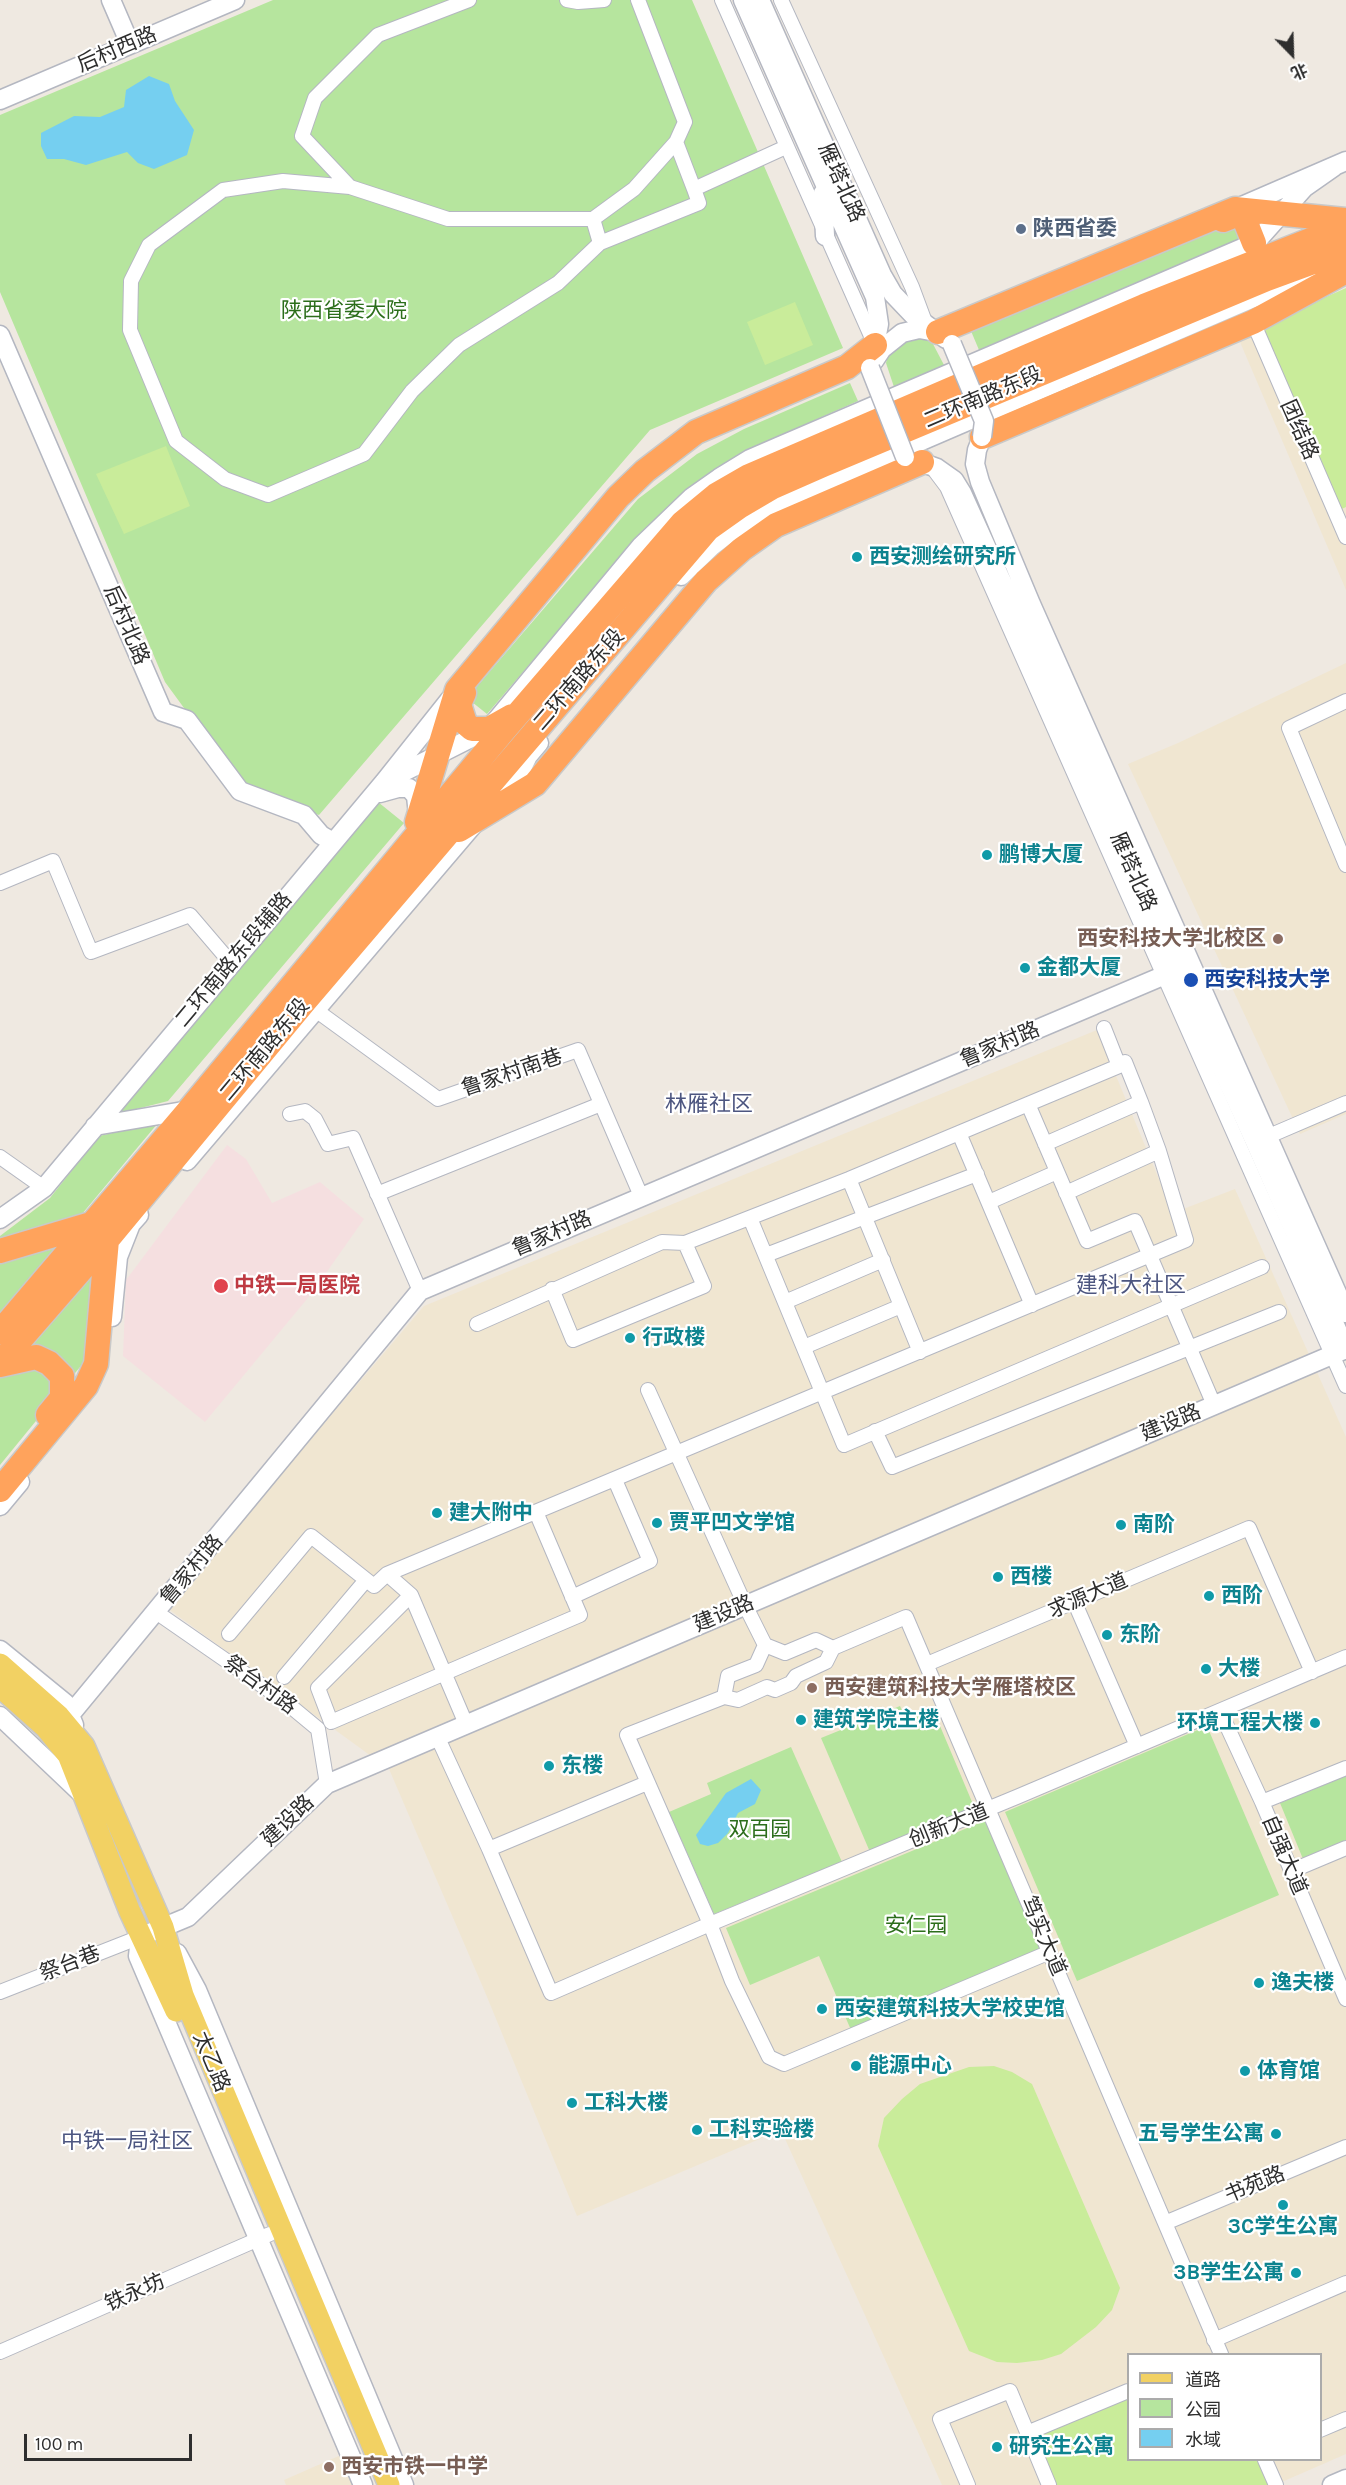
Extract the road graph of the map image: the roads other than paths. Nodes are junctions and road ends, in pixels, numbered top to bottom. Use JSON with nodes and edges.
{"nodes":[{"id":1,"x":111,"y":0,"type":"edge"},
{"id":2,"x":235,"y":0,"type":"edge"},
{"id":3,"x":469,"y":0,"type":"edge"},
{"id":4,"x":567,"y":0,"type":"edge"},
{"id":5,"x":604,"y":0,"type":"edge"},
{"id":6,"x":638,"y":0,"type":"edge"},
{"id":7,"x":722,"y":0,"type":"edge"},
{"id":8,"x":743,"y":0,"type":"edge"},
{"id":9,"x":760,"y":0,"type":"edge"},
{"id":10,"x":781,"y":0,"type":"edge"},
{"id":11,"x":130,"y":44,"type":"junction"},
{"id":12,"x":0,"y":99,"type":"edge"},
{"id":13,"x":676,"y":142,"type":"junction"},
{"id":14,"x":786,"y":147,"type":"junction"},
{"id":15,"x":1340,"y":164,"type":"edge"},
{"id":16,"x":822,"y":182,"type":"junction"},
{"id":17,"x":350,"y":187,"type":"junction"},
{"id":18,"x":694,"y":189,"type":"junction"},
{"id":19,"x":1235,"y":209,"type":"junction"},
{"id":20,"x":1279,"y":214,"type":"junction"},
{"id":21,"x":593,"y":219,"type":"junction"},
{"id":22,"x":1346,"y":220,"type":"edge"},
{"id":23,"x":1346,"y":226,"type":"edge"},
{"id":24,"x":825,"y":236,"type":"junction"},
{"id":25,"x":600,"y":243,"type":"junction"},
{"id":26,"x":1254,"y":243,"type":"junction"},
{"id":27,"x":1346,"y":250,"type":"edge"},
{"id":28,"x":1346,"y":264,"type":"edge"},
{"id":29,"x":1346,"y":271,"type":"edge"},
{"id":30,"x":1232,"y":273,"type":"junction"},
{"id":31,"x":1253,"y":322,"type":"junction"},
{"id":32,"x":938,"y":333,"type":"junction"},
{"id":33,"x":0,"y":335,"type":"edge"},
{"id":34,"x":872,"y":356,"type":"junction"},
{"id":35,"x":982,"y":437,"type":"junction"},
{"id":36,"x":919,"y":462,"type":"junction"},
{"id":37,"x":1346,"y":537,"type":"edge"},
{"id":38,"x":457,"y":690,"type":"junction"},
{"id":39,"x":1346,"y":701,"type":"edge"},
{"id":40,"x":505,"y":720,"type":"junction"},
{"id":41,"x":438,"y":756,"type":"junction"},
{"id":42,"x":517,"y":764,"type":"junction"},
{"id":43,"x":384,"y":782,"type":"junction"},
{"id":44,"x":371,"y":798,"type":"junction"},
{"id":45,"x":478,"y":819,"type":"junction"},
{"id":46,"x":417,"y":821,"type":"junction"},
{"id":47,"x":333,"y":842,"type":"junction"},
{"id":48,"x":440,"y":843,"type":"junction"},
{"id":49,"x":1346,"y":865,"type":"edge"},
{"id":50,"x":386,"y":872,"type":"junction"},
{"id":51,"x":0,"y":883,"type":"edge"},
{"id":52,"x":231,"y":963,"type":"junction"},
{"id":53,"x":1177,"y":970,"type":"junction"},
{"id":54,"x":317,"y":1011,"type":"junction"},
{"id":55,"x":1104,"y":1028,"type":"dead end"},
{"id":56,"x":1119,"y":1066,"type":"junction"},
{"id":57,"x":1141,"y":1102,"type":"junction"},
{"id":58,"x":1346,"y":1103,"type":"edge"},
{"id":59,"x":601,"y":1104,"type":"junction"},
{"id":60,"x":1028,"y":1104,"type":"junction"},
{"id":61,"x":189,"y":1110,"type":"junction"},
{"id":62,"x":290,"y":1114,"type":"dead end"},
{"id":63,"x":95,"y":1126,"type":"junction"},
{"id":64,"x":959,"y":1133,"type":"junction"},
{"id":65,"x":1269,"y":1136,"type":"junction"},
{"id":66,"x":1045,"y":1144,"type":"junction"},
{"id":67,"x":1159,"y":1151,"type":"junction"},
{"id":68,"x":0,"y":1157,"type":"edge"},
{"id":69,"x":1057,"y":1172,"type":"junction"},
{"id":70,"x":977,"y":1174,"type":"junction"},
{"id":71,"x":849,"y":1179,"type":"junction"},
{"id":72,"x":44,"y":1188,"type":"junction"},
{"id":73,"x":1066,"y":1193,"type":"junction"},
{"id":74,"x":377,"y":1194,"type":"junction"},
{"id":75,"x":641,"y":1196,"type":"junction"},
{"id":76,"x":141,"y":1198,"type":"junction"},
{"id":77,"x":989,"y":1202,"type":"junction"},
{"id":78,"x":864,"y":1215,"type":"junction"},
{"id":79,"x":750,"y":1218,"type":"junction"},
{"id":80,"x":0,"y":1219,"type":"edge"},
{"id":81,"x":131,"y":1224,"type":"junction"},
{"id":82,"x":99,"y":1232,"type":"junction"},
{"id":83,"x":685,"y":1243,"type":"junction"},
{"id":84,"x":0,"y":1251,"type":"edge"},
{"id":85,"x":766,"y":1255,"type":"junction"},
{"id":86,"x":1149,"y":1256,"type":"junction"},
{"id":87,"x":882,"y":1260,"type":"junction"},
{"id":88,"x":1262,"y":1267,"type":"dead end"},
{"id":89,"x":552,"y":1289,"type":"junction"},
{"id":90,"x":420,"y":1291,"type":"junction"},
{"id":91,"x":786,"y":1302,"type":"junction"},
{"id":92,"x":1032,"y":1305,"type":"junction"},
{"id":93,"x":901,"y":1306,"type":"junction"},
{"id":94,"x":1171,"y":1306,"type":"junction"},
{"id":95,"x":1279,"y":1312,"type":"dead end"},
{"id":96,"x":1346,"y":1313,"type":"edge"},
{"id":97,"x":477,"y":1324,"type":"dead end"},
{"id":98,"x":0,"y":1332,"type":"edge"},
{"id":99,"x":804,"y":1347,"type":"junction"},
{"id":100,"x":1189,"y":1348,"type":"junction"},
{"id":101,"x":1342,"y":1351,"type":"edge"},
{"id":102,"x":920,"y":1352,"type":"junction"},
{"id":103,"x":0,"y":1364,"type":"edge"},
{"id":104,"x":1346,"y":1386,"type":"edge"},
{"id":105,"x":648,"y":1390,"type":"dead end"},
{"id":106,"x":823,"y":1393,"type":"junction"},
{"id":107,"x":1214,"y":1405,"type":"junction"},
{"id":108,"x":875,"y":1431,"type":"junction"},
{"id":109,"x":676,"y":1454,"type":"junction"},
{"id":110,"x":0,"y":1472,"type":"edge"},
{"id":111,"x":615,"y":1480,"type":"junction"},
{"id":112,"x":0,"y":1490,"type":"edge"},
{"id":113,"x":0,"y":1506,"type":"edge"},
{"id":114,"x":536,"y":1512,"type":"junction"},
{"id":115,"x":387,"y":1574,"type":"junction"},
{"id":116,"x":366,"y":1580,"type":"junction"},
{"id":117,"x":411,"y":1595,"type":"junction"},
{"id":118,"x":572,"y":1597,"type":"junction"},
{"id":119,"x":1074,"y":1601,"type":"junction"},
{"id":120,"x":745,"y":1605,"type":"junction"},
{"id":121,"x":156,"y":1612,"type":"junction"},
{"id":122,"x":229,"y":1634,"type":"dead end"},
{"id":123,"x":765,"y":1645,"type":"junction"},
{"id":124,"x":833,"y":1648,"type":"junction"},
{"id":125,"x":0,"y":1650,"type":"edge"},
{"id":126,"x":785,"y":1653,"type":"junction"},
{"id":127,"x":1346,"y":1657,"type":"edge"},
{"id":128,"x":0,"y":1664,"type":"edge"},
{"id":129,"x":927,"y":1664,"type":"junction"},
{"id":130,"x":756,"y":1665,"type":"junction"},
{"id":131,"x":1312,"y":1672,"type":"junction"},
{"id":132,"x":444,"y":1674,"type":"junction"},
{"id":133,"x":796,"y":1676,"type":"junction"},
{"id":134,"x":284,"y":1677,"type":"dead end"},
{"id":135,"x":0,"y":1687,"type":"edge"},
{"id":136,"x":767,"y":1687,"type":"junction"},
{"id":137,"x":24,"y":1696,"type":"junction"},
{"id":138,"x":724,"y":1696,"type":"junction"},
{"id":139,"x":1220,"y":1712,"type":"junction"},
{"id":140,"x":70,"y":1715,"type":"junction"},
{"id":141,"x":0,"y":1716,"type":"edge"},
{"id":142,"x":466,"y":1724,"type":"junction"},
{"id":143,"x":437,"y":1736,"type":"junction"},
{"id":144,"x":84,"y":1746,"type":"junction"},
{"id":145,"x":1137,"y":1746,"type":"junction"},
{"id":146,"x":1346,"y":1768,"type":"edge"},
{"id":147,"x":647,"y":1783,"type":"junction"},
{"id":148,"x":327,"y":1784,"type":"junction"},
{"id":149,"x":82,"y":1794,"type":"junction"},
{"id":150,"x":1262,"y":1802,"type":"junction"},
{"id":151,"x":989,"y":1809,"type":"junction"},
{"id":152,"x":1346,"y":1848,"type":"edge"},
{"id":153,"x":489,"y":1849,"type":"junction"},
{"id":154,"x":1291,"y":1871,"type":"junction"},
{"id":155,"x":710,"y":1924,"type":"junction"},
{"id":156,"x":163,"y":1927,"type":"junction"},
{"id":157,"x":140,"y":1937,"type":"junction"},
{"id":158,"x":1050,"y":1952,"type":"junction"},
{"id":159,"x":0,"y":1992,"type":"edge"},
{"id":160,"x":1346,"y":1999,"type":"edge"},
{"id":161,"x":1346,"y":2147,"type":"edge"},
{"id":162,"x":1165,"y":2223,"type":"junction"},
{"id":163,"x":264,"y":2236,"type":"junction"},
{"id":164,"x":1346,"y":2283,"type":"edge"},
{"id":165,"x":1218,"y":2350,"type":"edge"},
{"id":166,"x":0,"y":2352,"type":"edge"},
{"id":167,"x":1127,"y":2391,"type":"edge"},
{"id":168,"x":1346,"y":2419,"type":"edge"},
{"id":169,"x":1322,"y":2429,"type":"edge"},
{"id":170,"x":1027,"y":2433,"type":"junction"},
{"id":171,"x":1265,"y":2461,"type":"edge"},
{"id":172,"x":1346,"y":2479,"type":"edge"},
{"id":173,"x":363,"y":2485,"type":"edge"},
{"id":174,"x":376,"y":2485,"type":"edge"},
{"id":175,"x":389,"y":2485,"type":"edge"},
{"id":176,"x":404,"y":2485,"type":"edge"},
{"id":177,"x":968,"y":2485,"type":"edge"},
{"id":178,"x":1049,"y":2485,"type":"edge"},
{"id":179,"x":1276,"y":2485,"type":"edge"},
{"id":180,"x":1332,"y":2485,"type":"edge"}],
"edges":[{"from":1,"to":11,"type":"main road"},
{"from":2,"to":11,"type":"main road","name":"后村西路"},
{"from":3,"to":17,"type":"street"},
{"from":4,"to":5,"type":"street"},
{"from":6,"to":13,"type":"street"},
{"from":7,"to":14,"type":"street"},
{"from":8,"to":16,"type":"main road","name":"雁塔北路"},
{"from":9,"to":32,"type":"main road","name":"雁塔北路"},
{"from":10,"to":32,"type":"street"},
{"from":11,"to":12,"type":"main road","name":"后村西路"},
{"from":13,"to":18,"type":"street"},
{"from":13,"to":21,"type":"street"},
{"from":14,"to":18,"type":"street"},
{"from":14,"to":24,"type":"street"},
{"from":15,"to":19,"type":"main road"},
{"from":15,"to":20,"type":"main road"},
{"from":16,"to":24,"type":"main road"},
{"from":16,"to":34,"type":"main road","name":"雁塔北路"},
{"from":17,"to":21,"type":"street"},
{"from":17,"to":25,"type":"street"},
{"from":18,"to":25,"type":"street"},
{"from":19,"to":20,"type":"highway"},
{"from":19,"to":32,"type":"highway"},
{"from":20,"to":22,"type":"highway"},
{"from":20,"to":26,"type":"main road"},
{"from":21,"to":25,"type":"street"},
{"from":23,"to":30,"type":"highway","name":"二环南路东段"},
{"from":24,"to":34,"type":"street"},
{"from":26,"to":30,"type":"main road"},
{"from":26,"to":32,"type":"highway"},
{"from":26,"to":40,"type":"main road"},
{"from":27,"to":42,"type":"highway","name":"二环南路东段"},
{"from":28,"to":42,"type":"main road"},
{"from":29,"to":31,"type":"highway"},
{"from":30,"to":40,"type":"highway","name":"二环南路东段"},
{"from":31,"to":35,"type":"highway"},
{"from":31,"to":37,"type":"street","name":"团结路"},
{"from":32,"to":34,"type":"main road"},
{"from":32,"to":35,"type":"main road","name":"雁塔北路","bridge":true},
{"from":33,"to":47,"type":"main road","name":"后村北路"},
{"from":34,"to":36,"type":"main road","bridge":true},
{"from":34,"to":38,"type":"highway"},
{"from":34,"to":40,"type":"highway"},
{"from":35,"to":53,"type":"main road","name":"雁塔北路"},
{"from":36,"to":42,"type":"highway"},
{"from":36,"to":45,"type":"highway"},
{"from":36,"to":53,"type":"main road","name":"雁塔北路"},
{"from":38,"to":41,"type":"highway"},
{"from":38,"to":43,"type":"main road","name":"二环南路东段辅路"},
{"from":39,"to":49,"type":"street"},
{"from":40,"to":41,"type":"main road"},
{"from":40,"to":46,"type":"highway"},
{"from":40,"to":50,"type":"highway"},
{"from":41,"to":43,"type":"main road"},
{"from":41,"to":46,"type":"highway"},
{"from":42,"to":45,"type":"main road"},
{"from":42,"to":48,"type":"highway","name":"二环南路东段"},
{"from":43,"to":44,"type":"main road","name":"二环南路东段辅路"},
{"from":44,"to":46,"type":"main road"},
{"from":44,"to":47,"type":"main road","name":"二环南路东段辅路"},
{"from":45,"to":48,"type":"highway"},
{"from":45,"to":54,"type":"main road"},
{"from":46,"to":50,"type":"highway"},
{"from":47,"to":52,"type":"main road","name":"二环南路东段辅路"},
{"from":48,"to":76,"type":"highway","name":"二环南路东段"},
{"from":50,"to":61,"type":"highway"},
{"from":51,"to":52,"type":"street"},
{"from":52,"to":63,"type":"main road","name":"二环南路东段辅路"},
{"from":53,"to":65,"type":"main road","name":"雁塔北路"},
{"from":53,"to":75,"type":"main road","name":"鲁家村路"},
{"from":53,"to":101,"type":"main road","name":"雁塔北路"},
{"from":54,"to":59,"type":"street","name":"鲁家村南巷"},
{"from":54,"to":81,"type":"main road"},
{"from":55,"to":56,"type":"street"},
{"from":56,"to":57,"type":"street"},
{"from":56,"to":60,"type":"street"},
{"from":57,"to":66,"type":"street"},
{"from":57,"to":67,"type":"street"},
{"from":58,"to":65,"type":"street"},
{"from":59,"to":74,"type":"street"},
{"from":59,"to":75,"type":"street","name":"鲁家村南巷"},
{"from":60,"to":64,"type":"street"},
{"from":60,"to":66,"type":"street"},
{"from":61,"to":63,"type":"main road"},
{"from":61,"to":82,"type":"highway"},
{"from":62,"to":74,"type":"street"},
{"from":63,"to":72,"type":"main road","name":"二环南路东段辅路"},
{"from":64,"to":70,"type":"street"},
{"from":64,"to":71,"type":"street"},
{"from":65,"to":96,"type":"main road","name":"雁塔北路"},
{"from":66,"to":69,"type":"street"},
{"from":67,"to":73,"type":"street"},
{"from":67,"to":86,"type":"street"},
{"from":68,"to":72,"type":"street"},
{"from":69,"to":73,"type":"street"},
{"from":69,"to":77,"type":"street"},
{"from":70,"to":77,"type":"street"},
{"from":70,"to":78,"type":"street"},
{"from":71,"to":78,"type":"street"},
{"from":71,"to":79,"type":"street"},
{"from":72,"to":80,"type":"main road","name":"二环南路东段辅路"},
{"from":73,"to":86,"type":"street"},
{"from":74,"to":90,"type":"street"},
{"from":75,"to":90,"type":"main road","name":"鲁家村路"},
{"from":76,"to":81,"type":"main road"},
{"from":76,"to":82,"type":"highway","name":"二环南路东段"},
{"from":77,"to":92,"type":"street"},
{"from":78,"to":85,"type":"street"},
{"from":78,"to":87,"type":"street"},
{"from":79,"to":83,"type":"street"},
{"from":79,"to":85,"type":"street"},
{"from":81,"to":113,"type":"main road"},
{"from":82,"to":84,"type":"highway"},
{"from":82,"to":98,"type":"highway","name":"二环南路东段"},
{"from":82,"to":103,"type":"highway","name":"二环南路东段"},
{"from":82,"to":112,"type":"highway"},
{"from":83,"to":89,"type":"street"},
{"from":83,"to":89,"type":"street"},
{"from":85,"to":91,"type":"street"},
{"from":86,"to":92,"type":"street"},
{"from":86,"to":94,"type":"street"},
{"from":87,"to":91,"type":"street"},
{"from":87,"to":93,"type":"street"},
{"from":88,"to":94,"type":"street"},
{"from":89,"to":97,"type":"street"},
{"from":90,"to":121,"type":"main road","name":"鲁家村路"},
{"from":91,"to":99,"type":"street"},
{"from":92,"to":102,"type":"street"},
{"from":93,"to":99,"type":"street"},
{"from":93,"to":102,"type":"street"},
{"from":94,"to":100,"type":"street"},
{"from":94,"to":108,"type":"street"},
{"from":95,"to":100,"type":"street"},
{"from":99,"to":106,"type":"street"},
{"from":100,"to":107,"type":"street"},
{"from":100,"to":108,"type":"street"},
{"from":101,"to":104,"type":"street"},
{"from":101,"to":107,"type":"main road","name":"建设路"},
{"from":102,"to":106,"type":"street"},
{"from":103,"to":110,"type":"highway"},
{"from":105,"to":109,"type":"street"},
{"from":106,"to":108,"type":"street"},
{"from":106,"to":109,"type":"street"},
{"from":107,"to":120,"type":"main road","name":"建设路"},
{"from":109,"to":111,"type":"street"},
{"from":109,"to":120,"type":"street"},
{"from":111,"to":114,"type":"street"},
{"from":111,"to":118,"type":"street"},
{"from":114,"to":115,"type":"street"},
{"from":114,"to":118,"type":"street"},
{"from":115,"to":116,"type":"street"},
{"from":115,"to":117,"type":"street"},
{"from":116,"to":122,"type":"street"},
{"from":116,"to":134,"type":"street"},
{"from":117,"to":132,"type":"street"},
{"from":117,"to":132,"type":"street"},
{"from":118,"to":132,"type":"street"},
{"from":119,"to":129,"type":"street","name":"求源大道"},
{"from":119,"to":131,"type":"street","name":"求源大道"},
{"from":119,"to":145,"type":"street"},
{"from":120,"to":123,"type":"street"},
{"from":120,"to":142,"type":"main road","name":"建设路"},
{"from":121,"to":140,"type":"main road","name":"鲁家村路"},
{"from":121,"to":148,"type":"street","name":"祭台村路"},
{"from":123,"to":126,"type":"street"},
{"from":123,"to":130,"type":"street"},
{"from":124,"to":126,"type":"street"},
{"from":124,"to":129,"type":"street","name":"笃实大道"},
{"from":124,"to":133,"type":"street"},
{"from":125,"to":140,"type":"main road"},
{"from":126,"to":133,"type":"street"},
{"from":127,"to":131,"type":"street","name":"创新大道"},
{"from":128,"to":137,"type":"main road","name":"太乙路"},
{"from":129,"to":151,"type":"street","name":"笃实大道"},
{"from":130,"to":136,"type":"street"},
{"from":130,"to":138,"type":"street"},
{"from":131,"to":139,"type":"street","name":"创新大道"},
{"from":132,"to":142,"type":"street"},
{"from":133,"to":136,"type":"street"},
{"from":135,"to":137,"type":"main road","name":"太乙路"},
{"from":136,"to":138,"type":"street"},
{"from":137,"to":144,"type":"main road","name":"太乙路"},
{"from":137,"to":149,"type":"main road","name":"太乙路"},
{"from":138,"to":147,"type":"street"},
{"from":139,"to":145,"type":"street","name":"创新大道"},
{"from":139,"to":150,"type":"street","name":"自强大道"},
{"from":140,"to":144,"type":"main road"},
{"from":141,"to":149,"type":"main road"},
{"from":142,"to":143,"type":"main road","name":"建设路"},
{"from":143,"to":148,"type":"main road","name":"建设路"},
{"from":143,"to":153,"type":"street"},
{"from":144,"to":156,"type":"main road","name":"太乙路"},
{"from":145,"to":151,"type":"street","name":"创新大道"},
{"from":146,"to":150,"type":"street"},
{"from":147,"to":153,"type":"street"},
{"from":147,"to":155,"type":"street"},
{"from":148,"to":156,"type":"main road","name":"建设路"},
{"from":149,"to":157,"type":"main road","name":"太乙路"},
{"from":150,"to":154,"type":"street","name":"自强大道"},
{"from":151,"to":155,"type":"street","name":"创新大道"},
{"from":151,"to":158,"type":"street","name":"笃实大道"},
{"from":152,"to":154,"type":"street"},
{"from":153,"to":155,"type":"street","name":"创新大道"},
{"from":154,"to":160,"type":"street","name":"自强大道"},
{"from":155,"to":158,"type":"street"},
{"from":156,"to":157,"type":"main road","name":"建设路"},
{"from":156,"to":175,"type":"main road","name":"太乙路"},
{"from":156,"to":176,"type":"main road"},
{"from":157,"to":159,"type":"street","name":"祭台巷"},
{"from":157,"to":163,"type":"main road","name":"太乙路"},
{"from":158,"to":162,"type":"street","name":"笃实大道"},
{"from":161,"to":162,"type":"street","name":"书苑路"},
{"from":162,"to":165,"type":"street","name":"笃实大道"},
{"from":163,"to":166,"type":"street","name":"铁永坊"},
{"from":163,"to":173,"type":"main road"},
{"from":163,"to":174,"type":"main road","name":"太乙路"},
{"from":164,"to":165,"type":"street"},
{"from":167,"to":170,"type":"street"},
{"from":168,"to":169,"type":"street"},
{"from":170,"to":177,"type":"street"},
{"from":170,"to":178,"type":"street"},
{"from":171,"to":179,"type":"street"},
{"from":172,"to":180,"type":"main road"}]}
